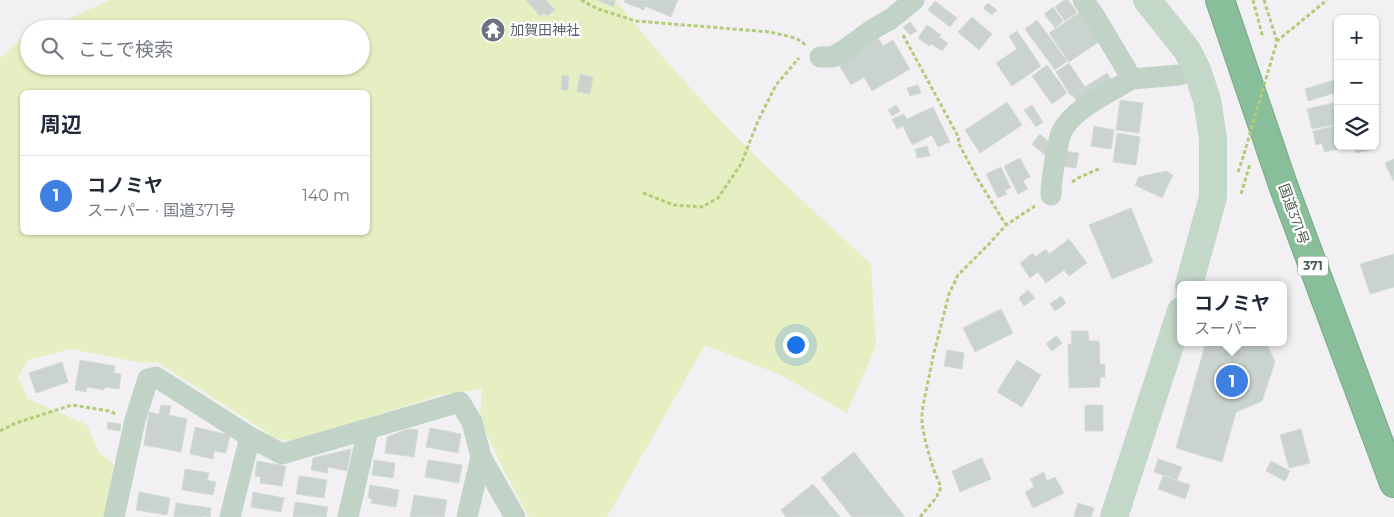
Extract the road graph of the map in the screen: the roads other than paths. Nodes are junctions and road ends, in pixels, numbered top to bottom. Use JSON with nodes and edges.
{"nodes":[{"id":1,"x":1083,"y":0,"type":"edge"},
{"id":2,"x":1147,"y":0,"type":"edge"},
{"id":3,"x":1220,"y":0,"type":"edge"},
{"id":4,"x":900,"y":8,"type":"edge"},
{"id":5,"x":814,"y":52,"type":"road end"},
{"id":6,"x":1197,"y":70,"type":"junction"},
{"id":7,"x":1132,"y":79,"type":"junction"},
{"id":8,"x":1052,"y":195,"type":"road end"},
{"id":9,"x":1190,"y":281,"type":"edge"},
{"id":10,"x":1177,"y":323,"type":"edge"},
{"id":11,"x":368,"y":430,"type":"junction"},
{"id":12,"x":250,"y":437,"type":"junction"},
{"id":13,"x":481,"y":457,"type":"junction"},
{"id":14,"x":1394,"y":483,"type":"edge"},
{"id":15,"x":114,"y":517,"type":"edge"},
{"id":16,"x":230,"y":517,"type":"edge"},
{"id":17,"x":348,"y":517,"type":"edge"},
{"id":18,"x":467,"y":517,"type":"edge"},
{"id":19,"x":515,"y":517,"type":"edge"},
{"id":20,"x":1114,"y":517,"type":"edge"}],
"edges":[{"from":1,"to":7,"type":"street"},
{"from":2,"to":6,"type":"street"},
{"from":3,"to":14,"type":"highway","name":"国道371号","number":"371"},
{"from":4,"to":5,"type":"street"},
{"from":6,"to":7,"type":"street"},
{"from":6,"to":9,"type":"street"},
{"from":7,"to":8,"type":"street"},
{"from":10,"to":20,"type":"street"},
{"from":11,"to":12,"type":"street"},
{"from":11,"to":13,"type":"street"},
{"from":11,"to":17,"type":"street"},
{"from":12,"to":15,"type":"street"},
{"from":12,"to":16,"type":"street"},
{"from":13,"to":18,"type":"street"},
{"from":13,"to":19,"type":"street"}]}
